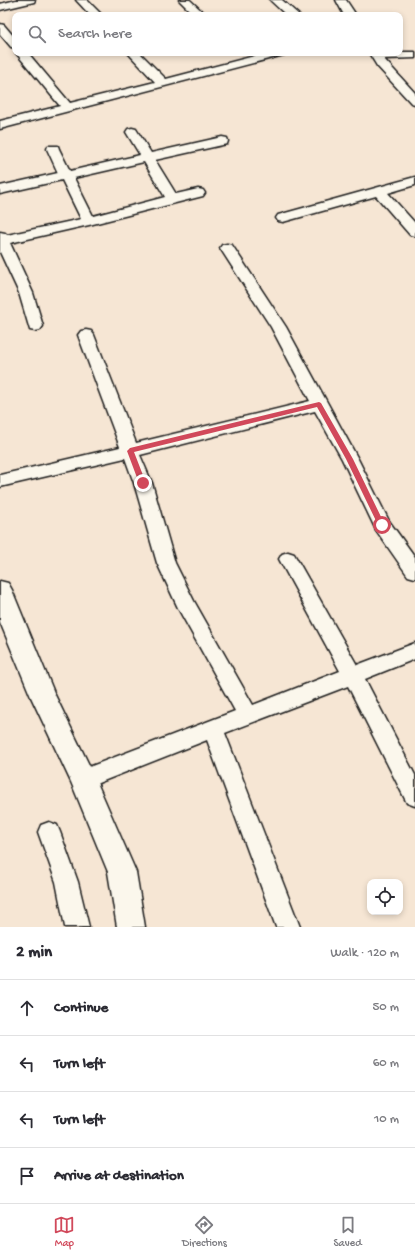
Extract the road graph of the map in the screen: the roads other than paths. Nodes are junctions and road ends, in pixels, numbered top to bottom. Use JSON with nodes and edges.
{"nodes":[{"id":1,"x":30,"y":0,"type":"edge"},
{"id":2,"x":81,"y":0,"type":"edge"},
{"id":3,"x":184,"y":0,"type":"edge"},
{"id":4,"x":275,"y":0,"type":"edge"},
{"id":5,"x":341,"y":0,"type":"edge"},
{"id":6,"x":0,"y":7,"type":"edge"},
{"id":7,"x":93,"y":12,"type":"edge"},
{"id":8,"x":197,"y":12,"type":"edge"},
{"id":9,"x":289,"y":12,"type":"edge"},
{"id":10,"x":348,"y":12,"type":"edge"},
{"id":11,"x":0,"y":27,"type":"edge"},
{"id":12,"x":12,"y":41,"type":"edge"},
{"id":13,"x":403,"y":55,"type":"edge"},
{"id":14,"x":415,"y":55,"type":"edge"},
{"id":15,"x":25,"y":56,"type":"edge"},
{"id":16,"x":137,"y":56,"type":"edge"},
{"id":17,"x":377,"y":56,"type":"edge"},
{"id":18,"x":245,"y":57,"type":"edge"},
{"id":19,"x":163,"y":83,"type":"junction"},
{"id":20,"x":415,"y":100,"type":"edge"},
{"id":21,"x":68,"y":108,"type":"junction"},
{"id":22,"x":0,"y":125,"type":"edge"},
{"id":23,"x":132,"y":132,"type":"dead end"},
{"id":24,"x":222,"y":141,"type":"dead end"},
{"id":25,"x":53,"y":149,"type":"dead end"},
{"id":26,"x":147,"y":158,"type":"junction"},
{"id":27,"x":66,"y":175,"type":"junction"},
{"id":28,"x":415,"y":180,"type":"edge"},
{"id":29,"x":0,"y":190,"type":"edge"},
{"id":30,"x":379,"y":191,"type":"junction"},
{"id":31,"x":198,"y":193,"type":"dead end"},
{"id":32,"x":173,"y":200,"type":"junction"},
{"id":33,"x":283,"y":218,"type":"dead end"},
{"id":34,"x":90,"y":221,"type":"junction"},
{"id":35,"x":415,"y":232,"type":"edge"},
{"id":36,"x":1,"y":239,"type":"edge"},
{"id":37,"x":227,"y":248,"type":"dead end"},
{"id":38,"x":35,"y":326,"type":"dead end"},
{"id":39,"x":86,"y":335,"type":"dead end"},
{"id":40,"x":319,"y":404,"type":"junction"},
{"id":41,"x":130,"y":451,"type":"junction"},
{"id":42,"x":0,"y":481,"type":"edge"},
{"id":43,"x":288,"y":559,"type":"dead end"},
{"id":44,"x":415,"y":571,"type":"edge"},
{"id":45,"x":0,"y":590,"type":"edge"},
{"id":46,"x":415,"y":651,"type":"edge"},
{"id":47,"x":352,"y":674,"type":"junction"},
{"id":48,"x":248,"y":715,"type":"junction"},
{"id":49,"x":213,"y":729,"type":"junction"},
{"id":50,"x":83,"y":780,"type":"junction"},
{"id":51,"x":415,"y":796,"type":"edge"},
{"id":52,"x":49,"y":832,"type":"dead end"},
{"id":53,"x":77,"y":927,"type":"edge"},
{"id":54,"x":131,"y":927,"type":"edge"},
{"id":55,"x":288,"y":927,"type":"edge"}],
"edges":[{"from":1,"to":6,"type":"street"},
{"from":2,"to":7,"type":"street"},
{"from":3,"to":8,"type":"street"},
{"from":4,"to":9,"type":"street"},
{"from":5,"to":10,"type":"street"},
{"from":11,"to":12,"type":"street"},
{"from":13,"to":14,"type":"street"},
{"from":15,"to":21,"type":"street"},
{"from":16,"to":19,"type":"street"},
{"from":17,"to":20,"type":"street"},
{"from":18,"to":19,"type":"street"},
{"from":19,"to":21,"type":"street"},
{"from":21,"to":22,"type":"street"},
{"from":23,"to":26,"type":"street"},
{"from":24,"to":26,"type":"street"},
{"from":25,"to":27,"type":"street"},
{"from":26,"to":27,"type":"street"},
{"from":26,"to":32,"type":"street"},
{"from":27,"to":29,"type":"street"},
{"from":27,"to":34,"type":"street"},
{"from":28,"to":30,"type":"street"},
{"from":30,"to":33,"type":"street"},
{"from":30,"to":35,"type":"street"},
{"from":31,"to":32,"type":"street"},
{"from":32,"to":34,"type":"street"},
{"from":34,"to":36,"type":"street"},
{"from":36,"to":38,"type":"street"},
{"from":37,"to":40,"type":"street"},
{"from":39,"to":41,"type":"street"},
{"from":40,"to":41,"type":"street"},
{"from":40,"to":44,"type":"street"},
{"from":41,"to":42,"type":"street"},
{"from":41,"to":48,"type":"street"},
{"from":43,"to":47,"type":"street"},
{"from":45,"to":50,"type":"street"},
{"from":46,"to":47,"type":"street"},
{"from":47,"to":48,"type":"street"},
{"from":47,"to":51,"type":"street"},
{"from":48,"to":49,"type":"street"},
{"from":49,"to":50,"type":"street"},
{"from":49,"to":55,"type":"street"},
{"from":50,"to":54,"type":"street"},
{"from":52,"to":53,"type":"street"}]}
